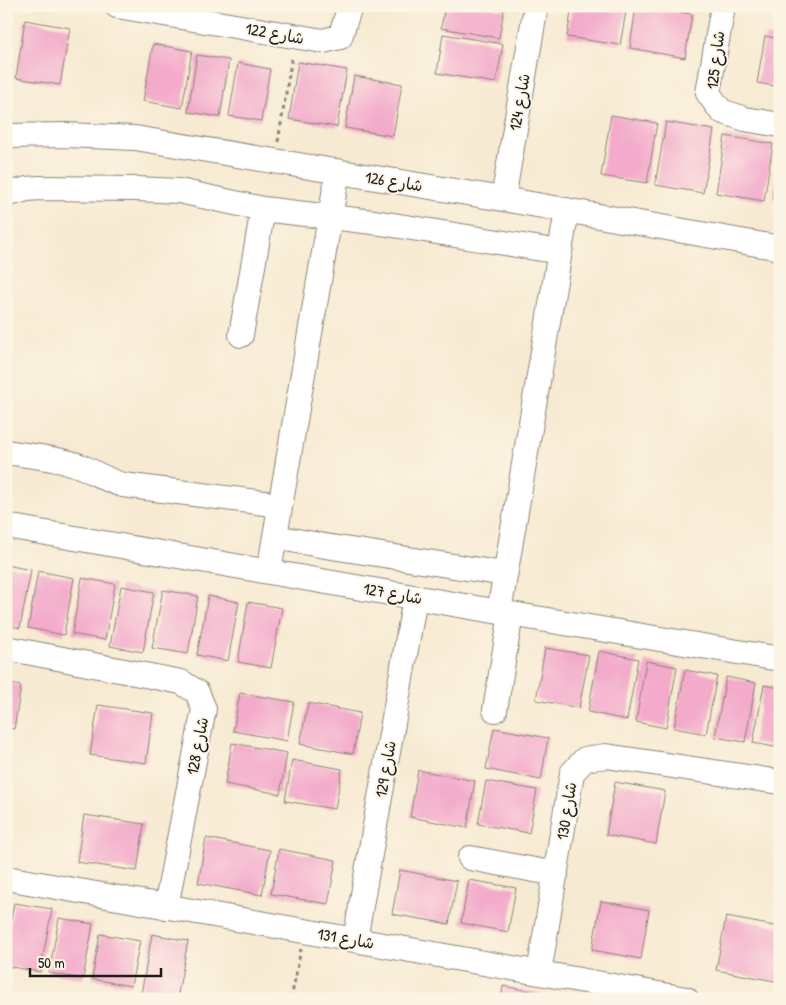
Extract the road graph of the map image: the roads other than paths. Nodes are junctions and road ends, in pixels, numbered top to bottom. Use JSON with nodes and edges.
{"nodes":[{"id":1,"x":118,"y":6,"type":"edge"},
{"id":2,"x":350,"y":6,"type":"edge"},
{"id":3,"x":536,"y":6,"type":"edge"},
{"id":4,"x":722,"y":6,"type":"edge"},
{"id":5,"x":780,"y":125,"type":"edge"},
{"id":6,"x":6,"y":136,"type":"edge"},
{"id":7,"x":338,"y":171,"type":"junction"},
{"id":8,"x":6,"y":195,"type":"edge"},
{"id":9,"x":503,"y":199,"type":"junction"},
{"id":10,"x":263,"y":209,"type":"junction"},
{"id":11,"x":567,"y":210,"type":"junction"},
{"id":12,"x":330,"y":216,"type":"junction"},
{"id":13,"x":780,"y":248,"type":"edge"},
{"id":14,"x":560,"y":252,"type":"junction"},
{"id":15,"x":241,"y":335,"type":"dead end"},
{"id":16,"x":6,"y":452,"type":"edge"},
{"id":17,"x":280,"y":505,"type":"junction"},
{"id":18,"x":6,"y":526,"type":"edge"},
{"id":19,"x":275,"y":536,"type":"junction"},
{"id":20,"x":269,"y":571,"type":"junction"},
{"id":21,"x":505,"y":574,"type":"junction"},
{"id":22,"x":415,"y":598,"type":"junction"},
{"id":23,"x":505,"y":613,"type":"junction"},
{"id":24,"x":6,"y":648,"type":"edge"},
{"id":25,"x":780,"y":660,"type":"edge"},
{"id":26,"x":495,"y":710,"type":"dead end"},
{"id":27,"x":780,"y":782,"type":"edge"},
{"id":28,"x":470,"y":858,"type":"dead end"},
{"id":29,"x":556,"y":874,"type":"junction"},
{"id":30,"x":6,"y":878,"type":"edge"},
{"id":31,"x":166,"y":907,"type":"junction"},
{"id":32,"x":354,"y":940,"type":"junction"},
{"id":33,"x":539,"y":973,"type":"junction"},
{"id":34,"x":686,"y":999,"type":"edge"}],
"edges":[{"from":1,"to":2,"type":"street","name":"شارع 122"},
{"from":3,"to":9,"type":"street","name":"شارع 124"},
{"from":4,"to":5,"type":"street","name":"شارع 125"},
{"from":6,"to":7,"type":"street","name":"شارع 126"},
{"from":7,"to":9,"type":"street","name":"شارع 126"},
{"from":7,"to":12,"type":"street"},
{"from":8,"to":10,"type":"street"},
{"from":9,"to":11,"type":"street","name":"شارع 126"},
{"from":10,"to":12,"type":"street"},
{"from":10,"to":15,"type":"street"},
{"from":11,"to":13,"type":"street","name":"شارع 126"},
{"from":11,"to":14,"type":"street"},
{"from":12,"to":14,"type":"street"},
{"from":12,"to":17,"type":"street"},
{"from":14,"to":21,"type":"street"},
{"from":16,"to":17,"type":"street"},
{"from":17,"to":19,"type":"street"},
{"from":18,"to":20,"type":"street","name":"شارع 127"},
{"from":19,"to":20,"type":"street"},
{"from":19,"to":21,"type":"street"},
{"from":20,"to":22,"type":"street","name":"شارع 127"},
{"from":21,"to":23,"type":"street"},
{"from":22,"to":23,"type":"street","name":"شارع 127"},
{"from":22,"to":32,"type":"street","name":"شارع 129"},
{"from":23,"to":25,"type":"street","name":"شارع 127"},
{"from":23,"to":26,"type":"street"},
{"from":24,"to":31,"type":"street","name":"شارع 128"},
{"from":27,"to":29,"type":"street","name":"شارع 130"},
{"from":28,"to":29,"type":"street"},
{"from":29,"to":33,"type":"street","name":"شارع 130"},
{"from":30,"to":31,"type":"street","name":"شارع 131"},
{"from":31,"to":32,"type":"street","name":"شارع 131"},
{"from":32,"to":33,"type":"street","name":"شارع 131"},
{"from":33,"to":34,"type":"street","name":"شارع 131"}]}
